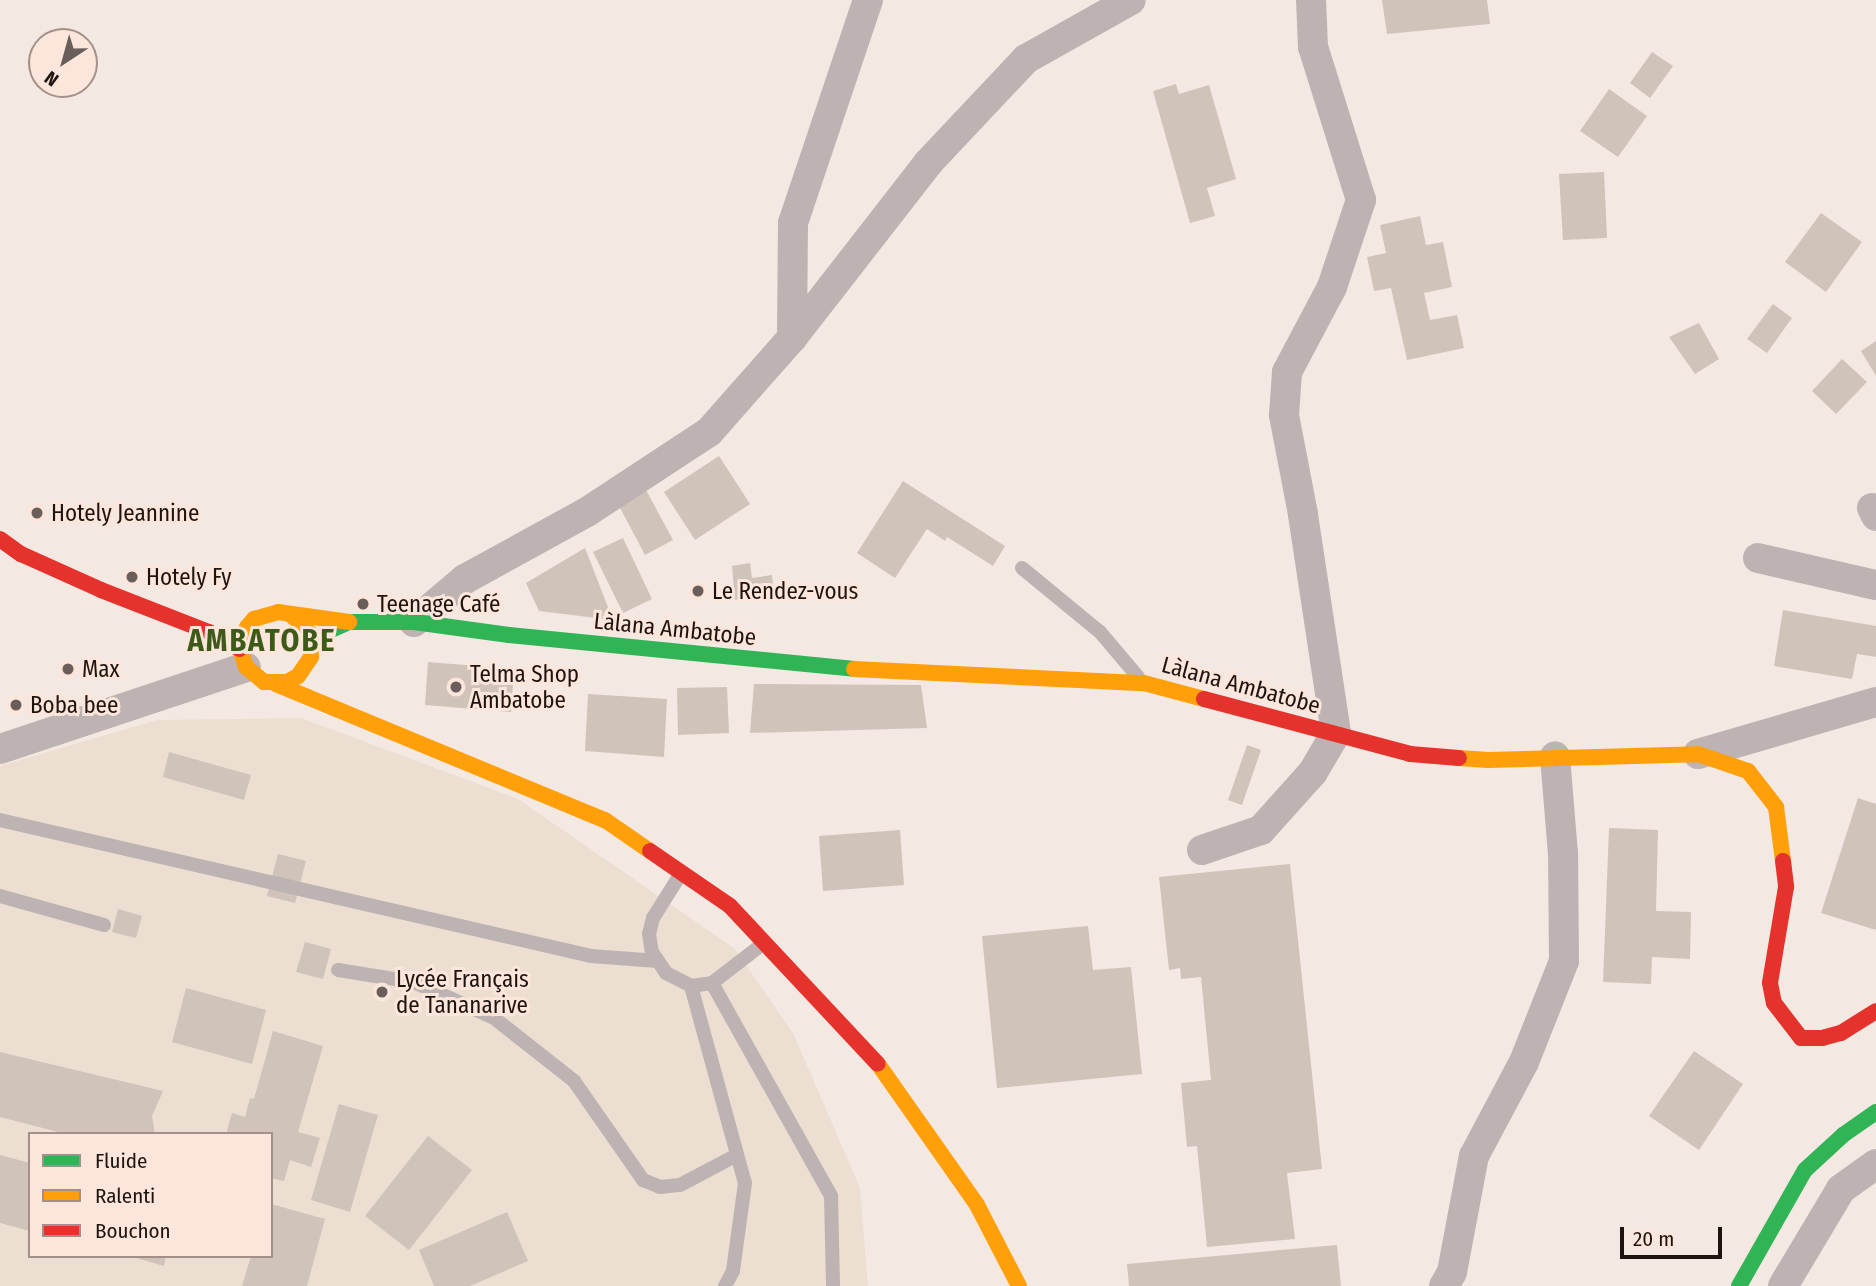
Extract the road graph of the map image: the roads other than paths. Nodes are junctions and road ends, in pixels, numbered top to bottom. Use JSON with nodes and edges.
{"nodes":[{"id":1,"x":868,"y":0,"type":"edge"},
{"id":2,"x":1131,"y":0,"type":"edge"},
{"id":3,"x":1311,"y":0,"type":"edge"},
{"id":4,"x":792,"y":338,"type":"junction"},
{"id":5,"x":0,"y":539,"type":"edge"},
{"id":6,"x":1758,"y":558,"type":"dead end"},
{"id":7,"x":1021,"y":568,"type":"dead end"},
{"id":8,"x":1876,"y":584,"type":"edge"},
{"id":9,"x":232,"y":613,"type":"dead end"},
{"id":10,"x":209,"y":614,"type":"dead end"},
{"id":11,"x":264,"y":614,"type":"junction"},
{"id":12,"x":291,"y":615,"type":"junction"},
{"id":13,"x":176,"y":618,"type":"junction"},
{"id":14,"x":349,"y":622,"type":"junction"},
{"id":15,"x":414,"y":622,"type":"junction"},
{"id":16,"x":243,"y":658,"type":"junction"},
{"id":17,"x":317,"y":664,"type":"junction"},
{"id":18,"x":1144,"y":683,"type":"junction"},
{"id":19,"x":276,"y":684,"type":"junction"},
{"id":20,"x":1876,"y":702,"type":"edge"},
{"id":21,"x":351,"y":714,"type":"junction"},
{"id":22,"x":1336,"y":733,"type":"junction"},
{"id":23,"x":0,"y":749,"type":"edge"},
{"id":24,"x":1698,"y":754,"type":"junction"},
{"id":25,"x":1555,"y":756,"type":"junction"},
{"id":26,"x":0,"y":820,"type":"edge"},
{"id":27,"x":1202,"y":850,"type":"dead end"},
{"id":28,"x":681,"y":872,"type":"junction"},
{"id":29,"x":0,"y":896,"type":"edge"},
{"id":30,"x":104,"y":925,"type":"dead end"},
{"id":31,"x":765,"y":942,"type":"junction"},
{"id":32,"x":659,"y":961,"type":"junction"},
{"id":33,"x":338,"y":970,"type":"dead end"},
{"id":34,"x":712,"y":983,"type":"junction"},
{"id":35,"x":691,"y":986,"type":"junction"},
{"id":36,"x":1876,"y":1011,"type":"edge"},
{"id":37,"x":1876,"y":1112,"type":"edge"},
{"id":38,"x":737,"y":1155,"type":"junction"},
{"id":39,"x":1876,"y":1164,"type":"edge"},
{"id":40,"x":725,"y":1286,"type":"edge"},
{"id":41,"x":833,"y":1286,"type":"edge"},
{"id":42,"x":1019,"y":1286,"type":"edge"},
{"id":43,"x":1444,"y":1286,"type":"edge"},
{"id":44,"x":1740,"y":1286,"type":"edge"},
{"id":45,"x":1783,"y":1286,"type":"edge"}],
"edges":[{"from":1,"to":4,"type":"street"},
{"from":2,"to":4,"type":"street"},
{"from":3,"to":22,"type":"street"},
{"from":4,"to":15,"type":"street"},
{"from":5,"to":13,"type":"street"},
{"from":6,"to":8,"type":"street"},
{"from":7,"to":18,"type":"lane"},
{"from":9,"to":11,"type":"street","name":"Làlana Ambatobe"},
{"from":10,"to":13,"type":"street"},
{"from":11,"to":12,"type":"street","name":"Làlana Ambatobe"},
{"from":11,"to":16,"type":"street"},
{"from":12,"to":14,"type":"street","name":"Làlana Ambatobe"},
{"from":12,"to":17,"type":"street"},
{"from":13,"to":16,"type":"street"},
{"from":14,"to":15,"type":"street","name":"Làlana Ambatobe"},
{"from":14,"to":17,"type":"street"},
{"from":15,"to":18,"type":"street","name":"Làlana Ambatobe"},
{"from":16,"to":19,"type":"street"},
{"from":16,"to":23,"type":"street"},
{"from":17,"to":19,"type":"street"},
{"from":17,"to":21,"type":"street"},
{"from":18,"to":22,"type":"street","name":"Làlana Ambatobe"},
{"from":19,"to":21,"type":"street"},
{"from":20,"to":24,"type":"street"},
{"from":21,"to":28,"type":"street"},
{"from":22,"to":25,"type":"street","name":"Làlana Ambatobe"},
{"from":22,"to":27,"type":"street"},
{"from":24,"to":25,"type":"street","name":"Làlana Ambatobe"},
{"from":24,"to":36,"type":"street","name":"Làlana Ambatobe"},
{"from":25,"to":43,"type":"street"},
{"from":26,"to":32,"type":"lane"},
{"from":28,"to":31,"type":"street"},
{"from":28,"to":32,"type":"lane"},
{"from":29,"to":30,"type":"lane"},
{"from":31,"to":34,"type":"lane"},
{"from":31,"to":42,"type":"street"},
{"from":32,"to":35,"type":"lane"},
{"from":33,"to":38,"type":"lane"},
{"from":34,"to":35,"type":"lane"},
{"from":34,"to":41,"type":"lane"},
{"from":35,"to":38,"type":"lane"},
{"from":37,"to":44,"type":"street"},
{"from":38,"to":40,"type":"lane"},
{"from":39,"to":45,"type":"street"}]}
